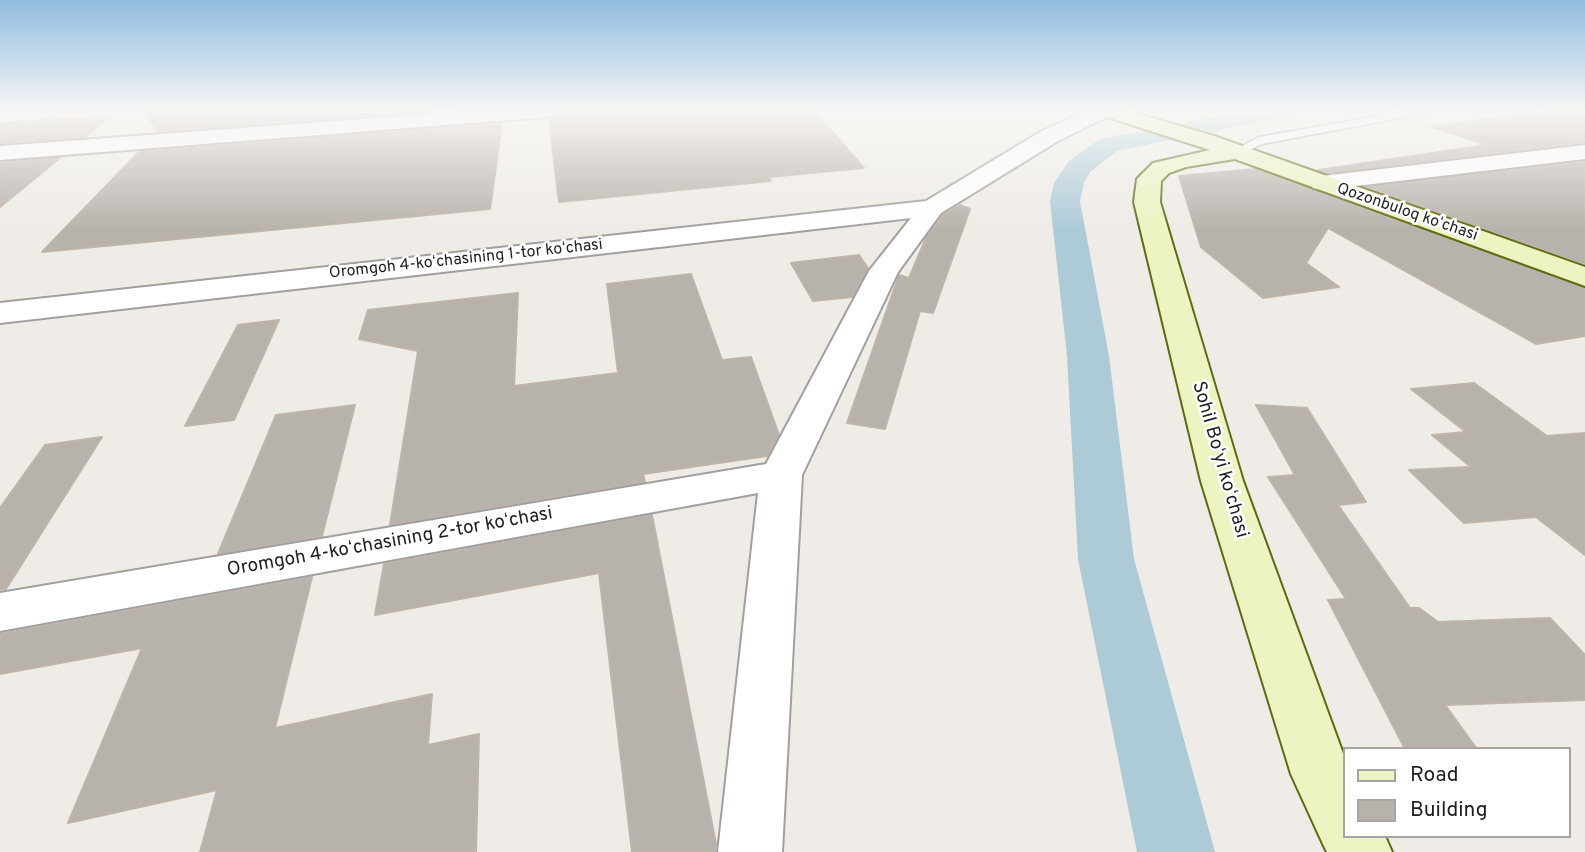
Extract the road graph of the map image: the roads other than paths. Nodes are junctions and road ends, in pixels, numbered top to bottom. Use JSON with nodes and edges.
{"nodes":[{"id":1,"x":29,"y":151,"type":"edge"},
{"id":2,"x":1027,"y":151,"type":"edge"},
{"id":3,"x":1211,"y":151,"type":"edge"},
{"id":4,"x":1232,"y":151,"type":"edge"},
{"id":5,"x":1585,"y":152,"type":"edge"},
{"id":6,"x":0,"y":153,"type":"edge"},
{"id":7,"x":1322,"y":183,"type":"junction"},
{"id":8,"x":932,"y":208,"type":"junction"},
{"id":9,"x":823,"y":220,"type":"junction"},
{"id":10,"x":897,"y":253,"type":"junction"},
{"id":11,"x":1585,"y":277,"type":"edge"},
{"id":12,"x":0,"y":313,"type":"edge"},
{"id":13,"x":781,"y":475,"type":"junction"},
{"id":14,"x":0,"y":612,"type":"edge"},
{"id":15,"x":1344,"y":821,"type":"edge"},
{"id":16,"x":750,"y":852,"type":"edge"}],
"edges":[{"from":1,"to":6,"type":"street"},
{"from":2,"to":8,"type":"street"},
{"from":3,"to":15,"type":"main road","name":"Sohil Boʻyi koʻchasi"},
{"from":4,"to":7,"type":"main road","name":"Qozonbuloq koʻchasi"},
{"from":5,"to":7,"type":"street"},
{"from":7,"to":11,"type":"main road","name":"Qozonbuloq koʻchasi"},
{"from":8,"to":9,"type":"street","name":"Oromgoh 4-koʻchasining 1-tor koʻchasi"},
{"from":8,"to":10,"type":"street"},
{"from":9,"to":10,"type":"street"},
{"from":9,"to":12,"type":"street","name":"Oromgoh 4-koʻchasining 1-tor koʻchasi"},
{"from":10,"to":13,"type":"street"},
{"from":13,"to":14,"type":"street","name":"Oromgoh 4-koʻchasining 2-tor koʻchasi"},
{"from":13,"to":16,"type":"street"}]}
